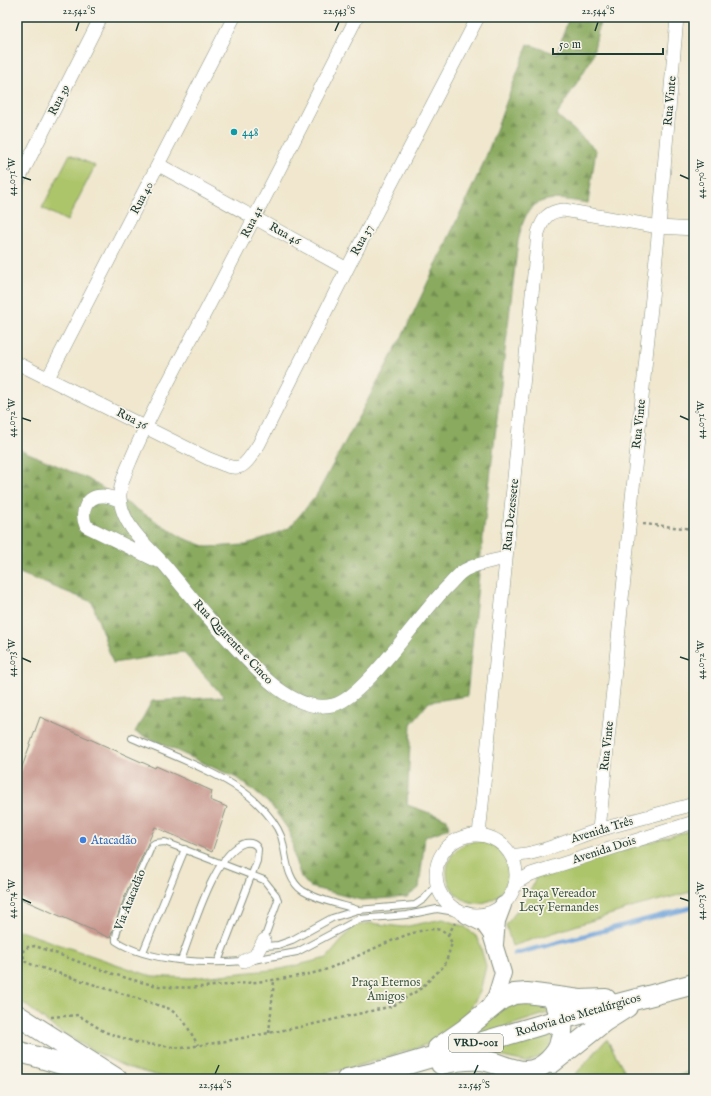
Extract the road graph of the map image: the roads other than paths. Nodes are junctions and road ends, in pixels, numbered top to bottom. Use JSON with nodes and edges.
{"nodes":[{"id":1,"x":101,"y":17,"type":"edge"},
{"id":2,"x":234,"y":17,"type":"edge"},
{"id":3,"x":357,"y":17,"type":"edge"},
{"id":4,"x":478,"y":17,"type":"edge"},
{"id":5,"x":677,"y":17,"type":"edge"},
{"id":6,"x":159,"y":165,"type":"junction"},
{"id":7,"x":17,"y":182,"type":"edge"},
{"id":8,"x":255,"y":218,"type":"junction"},
{"id":9,"x":659,"y":227,"type":"junction"},
{"id":10,"x":694,"y":229,"type":"edge"},
{"id":11,"x":347,"y":269,"type":"junction"},
{"id":12,"x":17,"y":363,"type":"edge"},
{"id":13,"x":48,"y":378,"type":"junction"},
{"id":14,"x":146,"y":426,"type":"junction"},
{"id":15,"x":247,"y":463,"type":"joint"},
{"id":16,"x":120,"y":500,"type":"junction"},
{"id":17,"x":506,"y":558,"type":"junction"},
{"id":18,"x":164,"y":565,"type":"junction"},
{"id":19,"x":132,"y":738,"type":"dead end"},
{"id":20,"x":694,"y":804,"type":"edge"},
{"id":21,"x":694,"y":822,"type":"edge"},
{"id":22,"x":599,"y":830,"type":"junction"},
{"id":23,"x":479,"y":835,"type":"junction"},
{"id":24,"x":185,"y":850,"type":"junction"},
{"id":25,"x":511,"y":855,"type":"junction"},
{"id":26,"x":220,"y":864,"type":"junction"},
{"id":27,"x":251,"y":875,"type":"junction"},
{"id":28,"x":516,"y":883,"type":"junction"},
{"id":29,"x":437,"y":884,"type":"junction"},
{"id":30,"x":503,"y":906,"type":"junction"},
{"id":31,"x":358,"y":910,"type":"junction"},
{"id":32,"x":464,"y":914,"type":"junction"},
{"id":33,"x":264,"y":940,"type":"junction"},
{"id":34,"x":495,"y":944,"type":"junction"},
{"id":35,"x":143,"y":952,"type":"junction"},
{"id":36,"x":181,"y":960,"type":"junction"},
{"id":37,"x":244,"y":961,"type":"junction"},
{"id":38,"x":218,"y":962,"type":"junction"},
{"id":39,"x":503,"y":973,"type":"junction"},
{"id":40,"x":694,"y":984,"type":"edge"},
{"id":41,"x":537,"y":994,"type":"junction"},
{"id":42,"x":650,"y":995,"type":"junction"},
{"id":43,"x":17,"y":1014,"type":"edge"},
{"id":44,"x":481,"y":1016,"type":"junction"},
{"id":45,"x":561,"y":1019,"type":"junction"},
{"id":46,"x":17,"y":1051,"type":"edge"},
{"id":47,"x":391,"y":1069,"type":"junction"},
{"id":48,"x":538,"y":1069,"type":"junction"},
{"id":49,"x":117,"y":1079,"type":"edge"},
{"id":50,"x":347,"y":1079,"type":"edge"}],
"edges":[{"from":1,"to":7,"type":"street","name":"Rua 39"},
{"from":2,"to":6,"type":"street","name":"Rua 40"},
{"from":3,"to":8,"type":"street","name":"Rua 41"},
{"from":4,"to":11,"type":"street","name":"Rua 37"},
{"from":5,"to":9,"type":"street","name":"Rua Vinte"},
{"from":6,"to":8,"type":"street","name":"Rua 46"},
{"from":6,"to":13,"type":"street","name":"Rua 40"},
{"from":8,"to":11,"type":"street","name":"Rua 46"},
{"from":8,"to":14,"type":"street","name":"Rua 41"},
{"from":9,"to":10,"type":"street"},
{"from":9,"to":17,"type":"street","name":"Rua Dezessete"},
{"from":9,"to":22,"type":"street","name":"Rua Vinte"},
{"from":11,"to":15,"type":"street","name":"Rua 37"},
{"from":12,"to":13,"type":"street","name":"Rua 36"},
{"from":13,"to":14,"type":"street","name":"Rua 36"},
{"from":14,"to":15,"type":"street","name":"Rua 36"},
{"from":14,"to":16,"type":"street","name":"Rua Quarenta e Cinco"},
{"from":16,"to":18,"type":"street","name":"Rua Quarenta e Cinco"},
{"from":16,"to":18,"type":"street"},
{"from":17,"to":18,"type":"street","name":"Rua Quarenta e Cinco"},
{"from":17,"to":23,"type":"street","name":"Rua Dezessete"},
{"from":19,"to":31,"type":"lane"},
{"from":20,"to":22,"type":"street","name":"Avenida Três"},
{"from":21,"to":28,"type":"street","name":"Avenida Dois"},
{"from":22,"to":25,"type":"street","name":"Avenida Três"},
{"from":23,"to":25,"type":"street"},
{"from":23,"to":29,"type":"street"},
{"from":24,"to":26,"type":"lane","name":"Via Atacadão"},
{"from":24,"to":35,"type":"lane"},
{"from":24,"to":35,"type":"lane","name":"Via Atacadão"},
{"from":25,"to":28,"type":"street"},
{"from":26,"to":27,"type":"lane","name":"Via Atacadão"},
{"from":26,"to":27,"type":"lane"},
{"from":26,"to":36,"type":"lane"},
{"from":27,"to":33,"type":"lane","name":"Via Atacadão"},
{"from":27,"to":38,"type":"lane"},
{"from":28,"to":30,"type":"street"},
{"from":29,"to":31,"type":"lane"},
{"from":29,"to":32,"type":"street"},
{"from":30,"to":32,"type":"street"},
{"from":30,"to":34,"type":"street"},
{"from":31,"to":33,"type":"lane"},
{"from":32,"to":34,"type":"street"},
{"from":32,"to":37,"type":"lane","name":"Via Atacadão"},
{"from":33,"to":37,"type":"street"},
{"from":34,"to":39,"type":"street"},
{"from":35,"to":36,"type":"lane","name":"Via Atacadão"},
{"from":36,"to":38,"type":"lane","name":"Via Atacadão"},
{"from":37,"to":38,"type":"lane","name":"Via Atacadão"},
{"from":39,"to":41,"type":"street"},
{"from":39,"to":44,"type":"street"},
{"from":40,"to":42,"type":"main road","name":"Rodovia dos Metalúrgicos"},
{"from":41,"to":42,"type":"main road"},
{"from":41,"to":44,"type":"main road"},
{"from":41,"to":45,"type":"main road"},
{"from":42,"to":45,"type":"main road","name":"Rodovia dos Metalúrgicos"},
{"from":42,"to":48,"type":"main road"},
{"from":43,"to":49,"type":"main road"},
{"from":44,"to":47,"type":"main road"},
{"from":45,"to":47,"type":"main road","name":"Rodovia dos Metalúrgicos","number":"VRD-001"},
{"from":45,"to":48,"type":"main road"},
{"from":46,"to":49,"type":"main road"},
{"from":47,"to":48,"type":"main road"},
{"from":47,"to":50,"type":"main road","name":"Rodovia dos Metalúrgicos","number":"VRD-001"}]}
